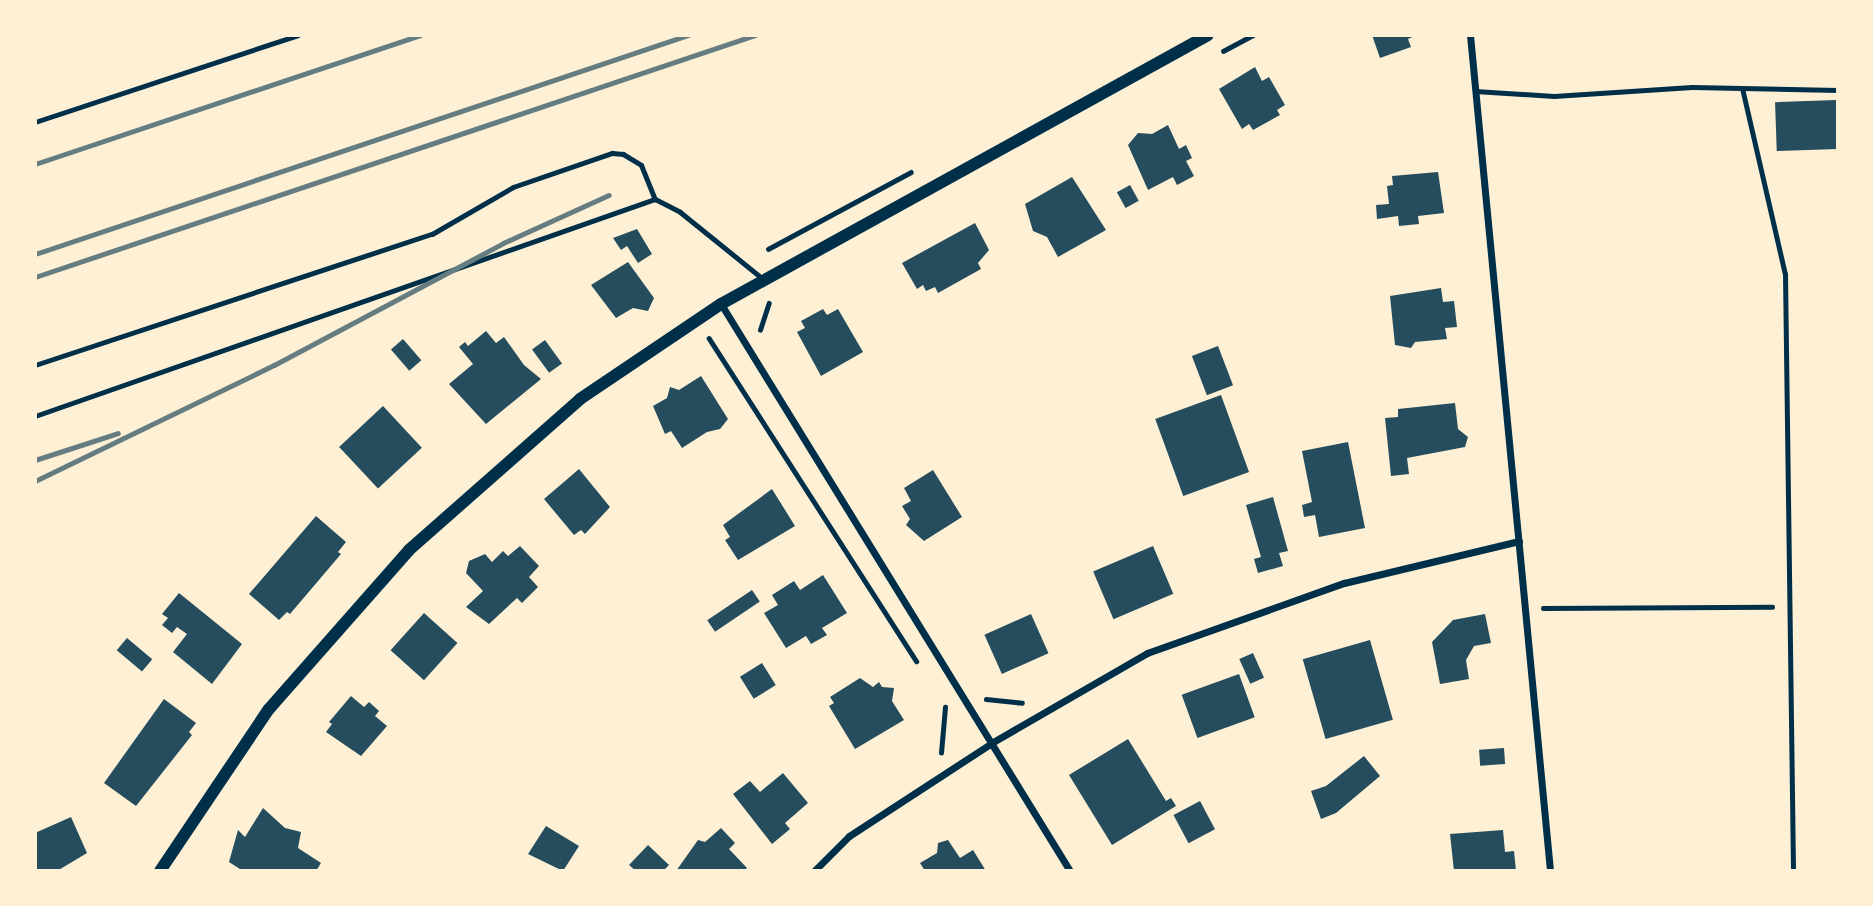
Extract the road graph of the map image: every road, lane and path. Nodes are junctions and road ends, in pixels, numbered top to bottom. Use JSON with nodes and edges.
{"nodes":[{"id":1,"x":298,"y":35,"type":"edge"},
{"id":2,"x":1208,"y":35,"type":"edge"},
{"id":3,"x":1253,"y":35,"type":"edge"},
{"id":4,"x":1470,"y":35,"type":"edge"},
{"id":5,"x":1217,"y":55,"type":"dead end"},
{"id":6,"x":1742,"y":88,"type":"junction"},
{"id":7,"x":1838,"y":90,"type":"edge"},
{"id":8,"x":1475,"y":91,"type":"junction"},
{"id":9,"x":35,"y":122,"type":"edge"},
{"id":10,"x":654,"y":199,"type":"junction"},
{"id":11,"x":764,"y":280,"type":"junction"},
{"id":12,"x":772,"y":297,"type":"dead end"},
{"id":13,"x":721,"y":304,"type":"junction"},
{"id":14,"x":701,"y":344,"type":"dead end"},
{"id":15,"x":760,"y":344,"type":"dead end"},
{"id":16,"x":35,"y":365,"type":"edge"},
{"id":17,"x":35,"y":416,"type":"edge"},
{"id":18,"x":1519,"y":541,"type":"junction"},
{"id":19,"x":1787,"y":607,"type":"junction"},
{"id":20,"x":1525,"y":608,"type":"junction"},
{"id":21,"x":918,"y":664,"type":"dead end"},
{"id":22,"x":976,"y":693,"type":"dead end"},
{"id":23,"x":940,"y":699,"type":"dead end"},
{"id":24,"x":1029,"y":702,"type":"dead end"},
{"id":25,"x":993,"y":742,"type":"junction"},
{"id":26,"x":930,"y":762,"type":"dead end"},
{"id":27,"x":160,"y":871,"type":"edge"},
{"id":28,"x":814,"y":871,"type":"edge"},
{"id":29,"x":1070,"y":871,"type":"edge"},
{"id":30,"x":1550,"y":871,"type":"edge"},
{"id":31,"x":1793,"y":871,"type":"edge"}],
"edges":[{"from":1,"to":9,"type":"lane"},
{"from":2,"to":11,"type":"street"},
{"from":3,"to":5,"type":"path"},
{"from":4,"to":8,"type":"street"},
{"from":6,"to":7,"type":"lane"},
{"from":6,"to":8,"type":"lane"},
{"from":6,"to":19,"type":"lane"},
{"from":8,"to":18,"type":"street"},
{"from":10,"to":11,"type":"lane"},
{"from":10,"to":16,"type":"lane"},
{"from":10,"to":17,"type":"lane"},
{"from":11,"to":13,"type":"street"},
{"from":12,"to":15,"type":"path"},
{"from":13,"to":25,"type":"street"},
{"from":13,"to":27,"type":"street"},
{"from":14,"to":21,"type":"path"},
{"from":18,"to":20,"type":"street"},
{"from":18,"to":25,"type":"street"},
{"from":19,"to":20,"type":"path"},
{"from":19,"to":31,"type":"lane"},
{"from":20,"to":30,"type":"street"},
{"from":22,"to":24,"type":"path"},
{"from":23,"to":26,"type":"path"},
{"from":25,"to":28,"type":"street"},
{"from":25,"to":29,"type":"street"}]}
